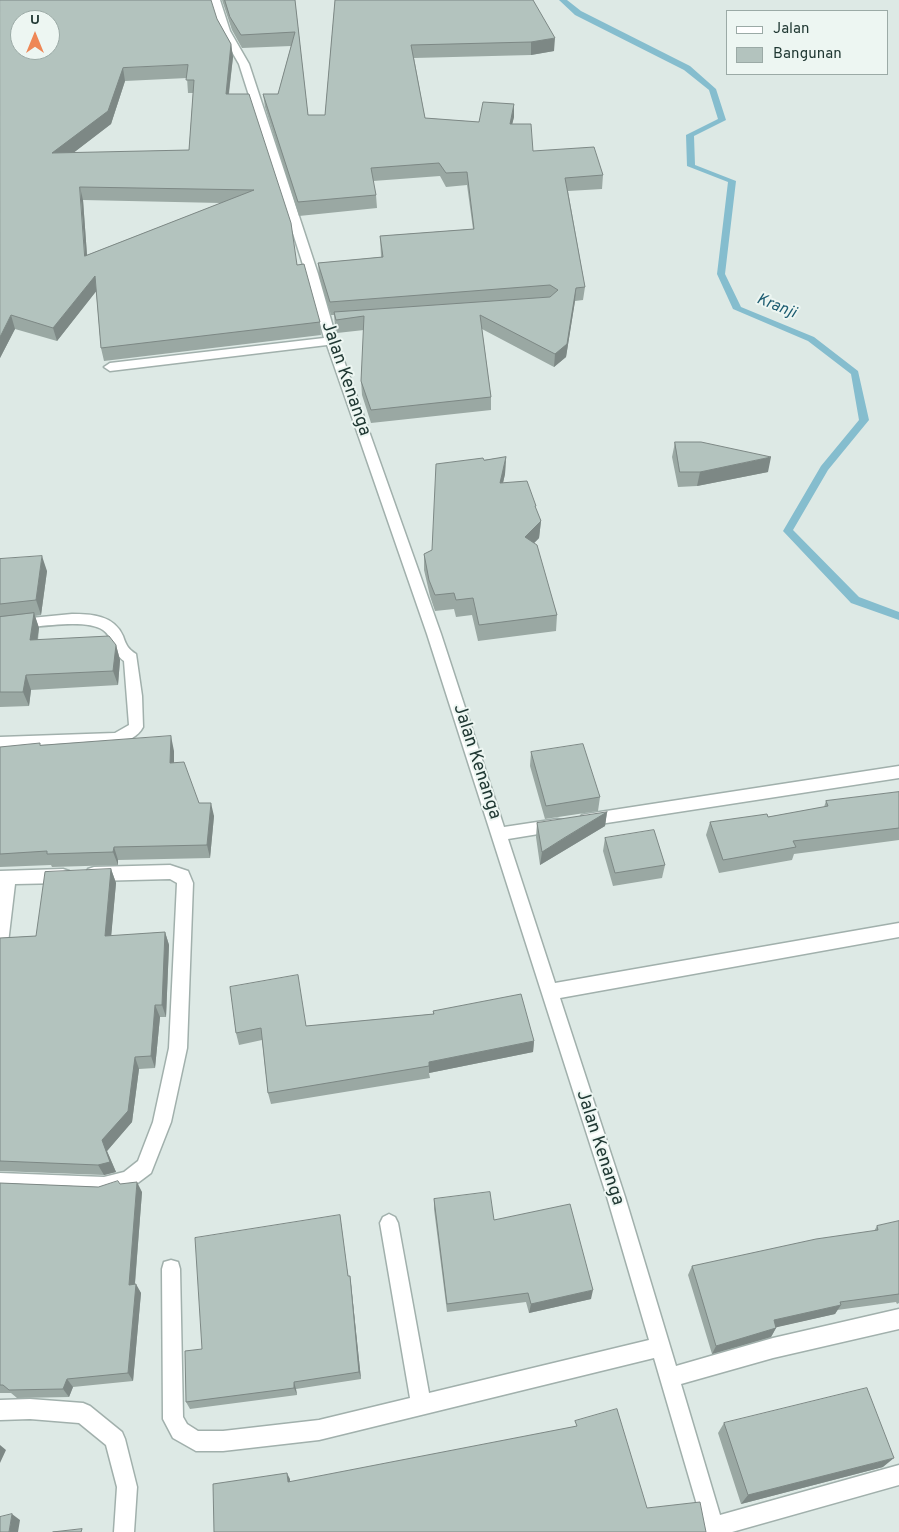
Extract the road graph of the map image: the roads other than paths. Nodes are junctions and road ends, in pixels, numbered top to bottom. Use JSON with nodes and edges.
{"nodes":[{"id":1,"x":215,"y":0,"type":"edge"},
{"id":2,"x":331,"y":341,"type":"junction"},
{"id":3,"x":110,"y":367,"type":"dead end"},
{"id":4,"x":0,"y":626,"type":"edge"},
{"id":5,"x":0,"y":743,"type":"edge"},
{"id":6,"x":899,"y":772,"type":"edge"},
{"id":7,"x":499,"y":834,"type":"junction"},
{"id":8,"x":4,"y":878,"type":"edge"},
{"id":9,"x":899,"y":930,"type":"edge"},
{"id":10,"x":0,"y":943,"type":"edge"},
{"id":11,"x":549,"y":992,"type":"junction"},
{"id":12,"x":0,"y":1182,"type":"edge"},
{"id":13,"x":389,"y":1223,"type":"dead end"},
{"id":14,"x":171,"y":1269,"type":"dead end"},
{"id":15,"x":899,"y":1319,"type":"edge"},
{"id":16,"x":660,"y":1347,"type":"junction"},
{"id":17,"x":669,"y":1378,"type":"junction"},
{"id":18,"x":421,"y":1404,"type":"junction"},
{"id":19,"x":0,"y":1410,"type":"edge"},
{"id":20,"x":899,"y":1475,"type":"edge"},
{"id":21,"x":714,"y":1529,"type":"edge"},
{"id":22,"x":124,"y":1532,"type":"edge"}],
"edges":[{"from":1,"to":2,"type":"street","name":"Jalan Kenanga"},
{"from":2,"to":3,"type":"street"},
{"from":2,"to":7,"type":"street","name":"Jalan Kenanga"},
{"from":4,"to":5,"type":"street"},
{"from":6,"to":7,"type":"street"},
{"from":7,"to":11,"type":"street","name":"Jalan Kenanga"},
{"from":8,"to":10,"type":"street"},
{"from":8,"to":12,"type":"street"},
{"from":9,"to":11,"type":"street"},
{"from":11,"to":16,"type":"street","name":"Jalan Kenanga"},
{"from":13,"to":18,"type":"street"},
{"from":14,"to":18,"type":"street"},
{"from":15,"to":17,"type":"street"},
{"from":16,"to":17,"type":"street","name":"Jalan Kenanga"},
{"from":16,"to":18,"type":"street"},
{"from":17,"to":21,"type":"street","name":"Jalan Kenanga"},
{"from":19,"to":22,"type":"street"},
{"from":20,"to":21,"type":"street"}]}
